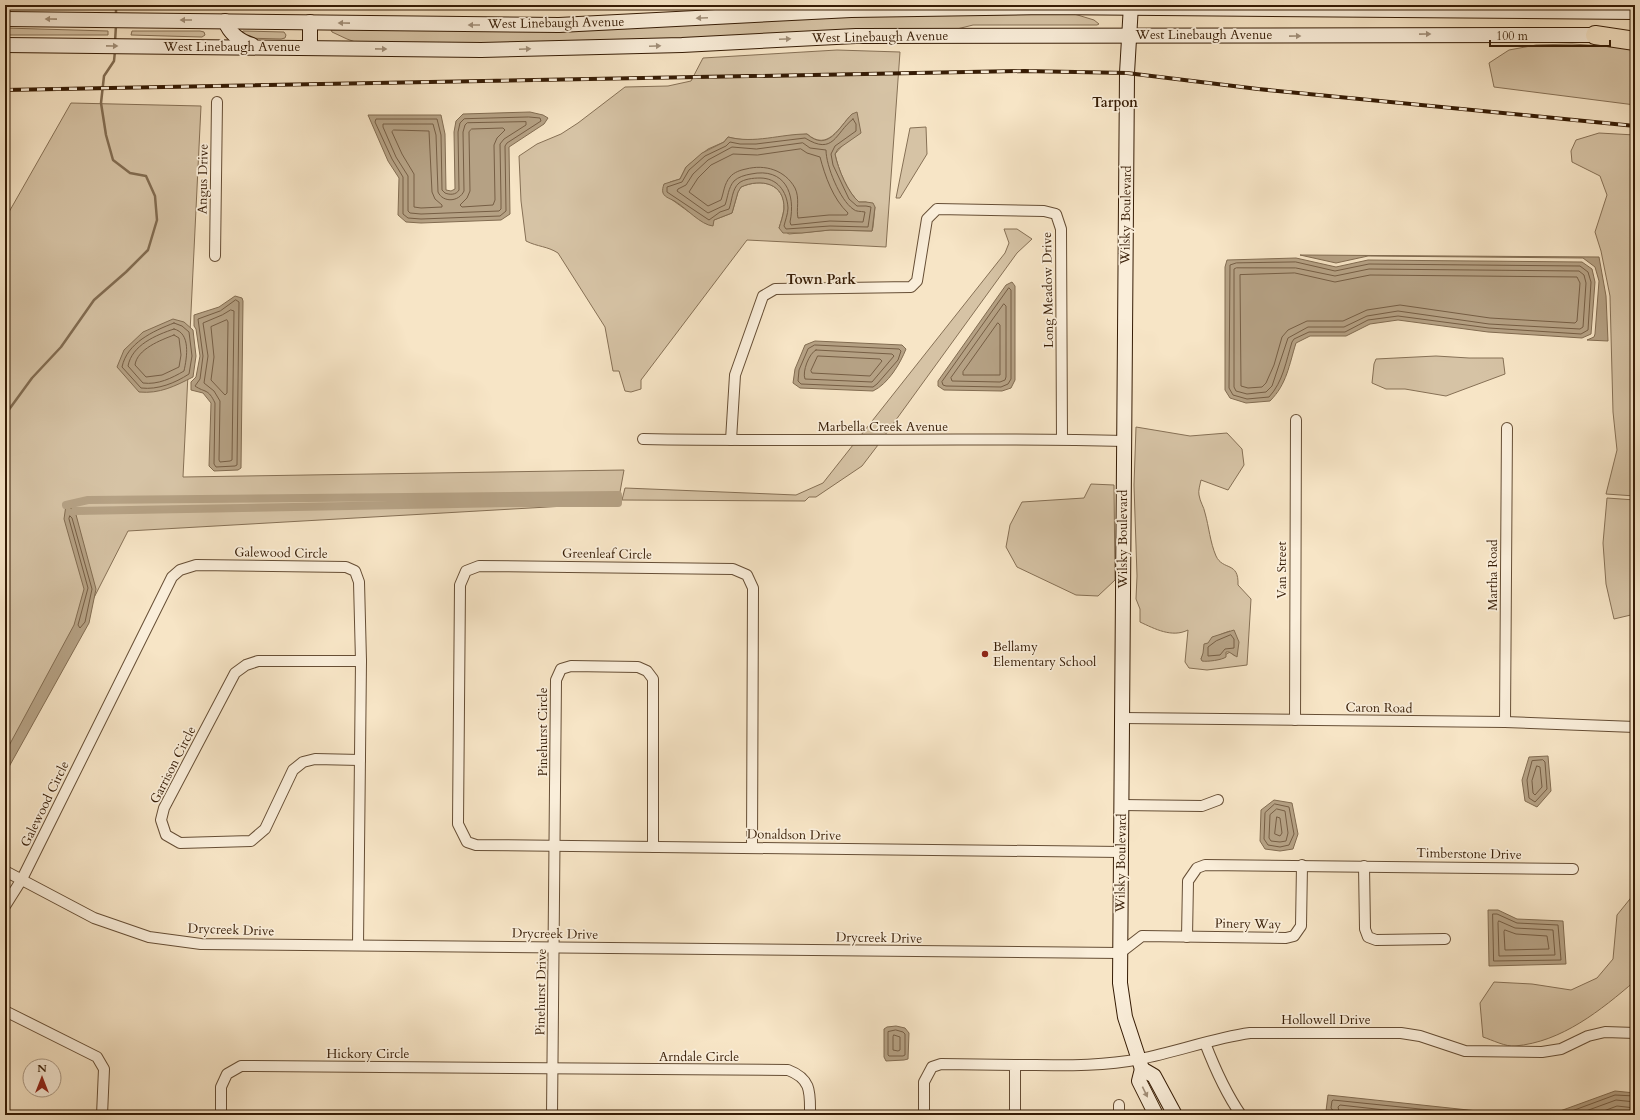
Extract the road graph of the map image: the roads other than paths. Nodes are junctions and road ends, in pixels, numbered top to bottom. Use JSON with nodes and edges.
{"nodes":[{"id":1,"x":1131,"y":7,"type":"edge"},
{"id":2,"x":1635,"y":12,"type":"edge"},
{"id":3,"x":5,"y":19,"type":"edge"},
{"id":4,"x":226,"y":21,"type":"junction"},
{"id":5,"x":310,"y":22,"type":"junction"},
{"id":6,"x":1130,"y":35,"type":"junction"},
{"id":7,"x":1595,"y":35,"type":"junction"},
{"id":8,"x":1635,"y":35,"type":"edge"},
{"id":9,"x":1635,"y":41,"type":"edge"},
{"id":10,"x":5,"y":45,"type":"edge"},
{"id":11,"x":258,"y":47,"type":"junction"},
{"id":12,"x":310,"y":48,"type":"junction"},
{"id":13,"x":217,"y":102,"type":"dead end"},
{"id":14,"x":215,"y":256,"type":"dead end"},
{"id":15,"x":1296,"y":420,"type":"dead end"},
{"id":16,"x":1507,"y":428,"type":"dead end"},
{"id":17,"x":643,"y":439,"type":"dead end"},
{"id":18,"x":1062,"y":439,"type":"junction"},
{"id":19,"x":731,"y":440,"type":"junction"},
{"id":20,"x":1124,"y":441,"type":"junction"},
{"id":21,"x":361,"y":661,"type":"junction"},
{"id":22,"x":1122,"y":718,"type":"junction"},
{"id":23,"x":1295,"y":720,"type":"junction"},
{"id":24,"x":1505,"y":722,"type":"junction"},
{"id":25,"x":1635,"y":727,"type":"edge"},
{"id":26,"x":360,"y":760,"type":"junction"},
{"id":27,"x":1218,"y":800,"type":"dead end"},
{"id":28,"x":1122,"y":804,"type":"junction"},
{"id":29,"x":467,"y":842,"type":"joint"},
{"id":30,"x":555,"y":846,"type":"junction"},
{"id":31,"x":653,"y":847,"type":"junction"},
{"id":32,"x":752,"y":848,"type":"junction"},
{"id":33,"x":1121,"y":852,"type":"junction"},
{"id":34,"x":1302,"y":865,"type":"junction"},
{"id":35,"x":1364,"y":866,"type":"junction"},
{"id":36,"x":1573,"y":869,"type":"dead end"},
{"id":37,"x":5,"y":871,"type":"edge"},
{"id":38,"x":22,"y":879,"type":"junction"},
{"id":39,"x":5,"y":906,"type":"edge"},
{"id":40,"x":1188,"y":937,"type":"junction"},
{"id":41,"x":1445,"y":940,"type":"dead end"},
{"id":42,"x":358,"y":945,"type":"junction"},
{"id":43,"x":554,"y":947,"type":"junction"},
{"id":44,"x":1120,"y":953,"type":"junction"},
{"id":45,"x":5,"y":1011,"type":"edge"},
{"id":46,"x":1635,"y":1033,"type":"edge"},
{"id":47,"x":1205,"y":1042,"type":"junction"},
{"id":48,"x":1141,"y":1064,"type":"junction"},
{"id":49,"x":1015,"y":1065,"type":"junction"},
{"id":50,"x":553,"y":1068,"type":"junction"},
{"id":51,"x":102,"y":1115,"type":"edge"},
{"id":52,"x":221,"y":1115,"type":"edge"},
{"id":53,"x":552,"y":1115,"type":"edge"},
{"id":54,"x":810,"y":1115,"type":"edge"},
{"id":55,"x":924,"y":1115,"type":"edge"},
{"id":56,"x":1015,"y":1115,"type":"edge"},
{"id":57,"x":1156,"y":1115,"type":"edge"},
{"id":58,"x":1175,"y":1115,"type":"edge"},
{"id":59,"x":1241,"y":1115,"type":"edge"}],
"edges":[{"from":1,"to":2,"type":"main road","name":"West Linebaugh Avenue"},
{"from":1,"to":5,"type":"main road","name":"West Linebaugh Avenue","one_way":true},
{"from":1,"to":6,"type":"main road","name":"Wilsky Boulevard"},
{"from":4,"to":3,"type":"main road","name":"West Linebaugh Avenue","one_way":true},
{"from":4,"to":5,"type":"main road","name":"West Linebaugh Avenue"},
{"from":4,"to":11,"type":"main road"},
{"from":5,"to":12,"type":"main road"},
{"from":6,"to":7,"type":"main road","name":"West Linebaugh Avenue","one_way":true},
{"from":12,"to":6,"type":"main road","name":"West Linebaugh Avenue","one_way":true},
{"from":6,"to":20,"type":"main road","name":"Wilsky Boulevard"},
{"from":7,"to":8,"type":"main road","name":"West Linebaugh Avenue"},
{"from":7,"to":9,"type":"highway"},
{"from":10,"to":11,"type":"main road","name":"West Linebaugh Avenue","one_way":true},
{"from":11,"to":12,"type":"main road","name":"West Linebaugh Avenue"},
{"from":13,"to":14,"type":"street","name":"Angus Drive"},
{"from":15,"to":23,"type":"street","name":"Van Street"},
{"from":16,"to":24,"type":"street","name":"Martha Road"},
{"from":17,"to":19,"type":"street","name":"Marbella Creek Avenue"},
{"from":18,"to":19,"type":"street","name":"Marbella Creek Avenue"},
{"from":18,"to":19,"type":"street","name":"Long Meadow Drive"},
{"from":18,"to":20,"type":"street","name":"Marbella Creek Avenue"},
{"from":20,"to":22,"type":"main road","name":"Wilsky Boulevard"},
{"from":21,"to":26,"type":"street","name":"Galewood Circle"},
{"from":21,"to":26,"type":"street","name":"Garrison Circle"},
{"from":21,"to":38,"type":"street","name":"Galewood Circle"},
{"from":22,"to":23,"type":"street","name":"Caron Road"},
{"from":22,"to":28,"type":"main road","name":"Wilsky Boulevard"},
{"from":23,"to":24,"type":"street","name":"Caron Road"},
{"from":24,"to":25,"type":"street","name":"Caron Road"},
{"from":26,"to":42,"type":"street","name":"Galewood Circle"},
{"from":27,"to":28,"type":"street"},
{"from":28,"to":33,"type":"main road","name":"Wilsky Boulevard"},
{"from":29,"to":30,"type":"street","name":"Donaldson Drive"},
{"from":29,"to":32,"type":"street","name":"Greenleaf Circle"},
{"from":30,"to":31,"type":"street","name":"Donaldson Drive"},
{"from":30,"to":31,"type":"street","name":"Pinehurst Circle"},
{"from":30,"to":43,"type":"street","name":"Pinehurst Drive"},
{"from":31,"to":32,"type":"street","name":"Donaldson Drive"},
{"from":32,"to":33,"type":"street","name":"Donaldson Drive"},
{"from":33,"to":44,"type":"main road","name":"Wilsky Boulevard"},
{"from":34,"to":35,"type":"street"},
{"from":34,"to":40,"type":"street"},
{"from":34,"to":40,"type":"street","name":"Pinery Way"},
{"from":35,"to":36,"type":"street","name":"Timberstone Drive"},
{"from":35,"to":41,"type":"street"},
{"from":37,"to":38,"type":"street","name":"Drycreek Drive"},
{"from":38,"to":39,"type":"street","name":"Galewood Circle"},
{"from":38,"to":42,"type":"street","name":"Drycreek Drive"},
{"from":40,"to":44,"type":"street","name":"Pinery Way"},
{"from":42,"to":43,"type":"street","name":"Drycreek Drive"},
{"from":43,"to":44,"type":"street","name":"Drycreek Drive"},
{"from":43,"to":50,"type":"street","name":"Pinehurst Drive"},
{"from":44,"to":48,"type":"main road","name":"Wilsky Boulevard"},
{"from":45,"to":51,"type":"street"},
{"from":46,"to":47,"type":"street","name":"Hollowell Drive"},
{"from":47,"to":48,"type":"street","name":"Hollowell Drive"},
{"from":47,"to":59,"type":"street"},
{"from":48,"to":49,"type":"street","name":"Hollowell Drive"},
{"from":48,"to":57,"type":"main road","name":"Wilsky Boulevard","one_way":true},
{"from":48,"to":58,"type":"main road"},
{"from":49,"to":55,"type":"street","name":"Hollowell Drive"},
{"from":49,"to":56,"type":"street"},
{"from":50,"to":52,"type":"street","name":"Hickory Circle"},
{"from":50,"to":53,"type":"street","name":"Pinehurst Drive"},
{"from":50,"to":54,"type":"street","name":"Arndale Circle"}]}
